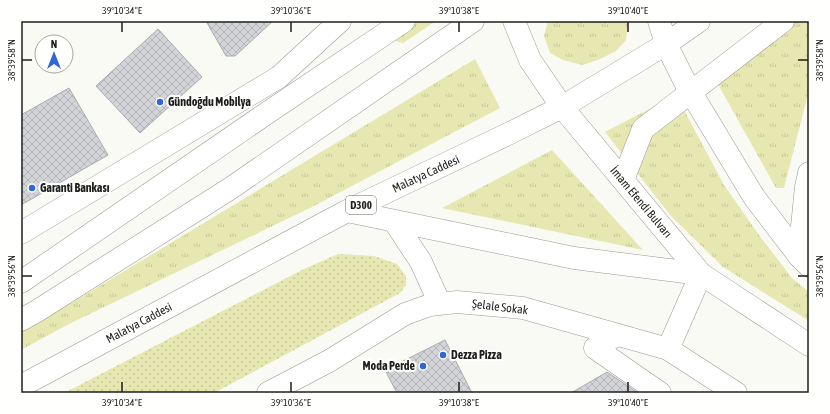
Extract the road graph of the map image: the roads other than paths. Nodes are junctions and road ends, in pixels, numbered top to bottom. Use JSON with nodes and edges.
{"nodes":[{"id":1,"x":340,"y":21,"type":"edge"},
{"id":2,"x":404,"y":21,"type":"edge"},
{"id":3,"x":473,"y":21,"type":"edge"},
{"id":4,"x":514,"y":21,"type":"edge"},
{"id":5,"x":659,"y":21,"type":"edge"},
{"id":6,"x":700,"y":21,"type":"edge"},
{"id":7,"x":783,"y":21,"type":"edge"},
{"id":8,"x":666,"y":44,"type":"junction"},
{"id":9,"x":690,"y":92,"type":"junction"},
{"id":10,"x":562,"y":107,"type":"junction"},
{"id":11,"x":809,"y":173,"type":"edge"},
{"id":12,"x":623,"y":180,"type":"junction"},
{"id":13,"x":347,"y":211,"type":"junction"},
{"id":14,"x":394,"y":221,"type":"junction"},
{"id":15,"x":21,"y":233,"type":"edge"},
{"id":16,"x":804,"y":261,"type":"edge"},
{"id":17,"x":701,"y":274,"type":"junction"},
{"id":18,"x":21,"y":282,"type":"edge"},
{"id":19,"x":440,"y":304,"type":"junction"},
{"id":20,"x":21,"y":320,"type":"edge"},
{"id":21,"x":617,"y":335,"type":"junction"},
{"id":22,"x":809,"y":345,"type":"edge"},
{"id":23,"x":668,"y":349,"type":"junction"},
{"id":24,"x":21,"y":386,"type":"edge"},
{"id":25,"x":268,"y":393,"type":"edge"},
{"id":26,"x":660,"y":393,"type":"edge"},
{"id":27,"x":736,"y":393,"type":"edge"}],
"edges":[{"from":1,"to":15,"type":"main road"},
{"from":2,"to":18,"type":"main road"},
{"from":3,"to":20,"type":"main road"},
{"from":4,"to":10,"type":"main road","name":"İmam Efendi Bulvarı"},
{"from":5,"to":8,"type":"main road"},
{"from":6,"to":8,"type":"main road","name":"Malatya Caddesi","number":"D300"},
{"from":7,"to":9,"type":"main road"},
{"from":8,"to":9,"type":"main road"},
{"from":8,"to":10,"type":"main road","name":"Malatya Caddesi","number":"D300"},
{"from":9,"to":12,"type":"main road"},
{"from":9,"to":16,"type":"main road"},
{"from":10,"to":12,"type":"main road","name":"İmam Efendi Bulvarı"},
{"from":10,"to":13,"type":"main road","name":"Malatya Caddesi","number":"D300"},
{"from":11,"to":16,"type":"main road"},
{"from":12,"to":17,"type":"main road","name":"İmam Efendi Bulvarı"},
{"from":13,"to":14,"type":"main road"},
{"from":13,"to":24,"type":"main road","name":"Malatya Caddesi","number":"D300"},
{"from":14,"to":17,"type":"main road"},
{"from":14,"to":19,"type":"main road"},
{"from":17,"to":22,"type":"main road","name":"İmam Efendi Bulvarı"},
{"from":17,"to":23,"type":"main road"},
{"from":19,"to":21,"type":"main road","name":"Şelale Sokak"},
{"from":19,"to":25,"type":"main road","name":"Şelale Sokak"},
{"from":21,"to":23,"type":"main road","name":"Şelale Sokak"},
{"from":21,"to":26,"type":"main road"},
{"from":23,"to":27,"type":"main road","name":"Şelale Sokak"}]}
